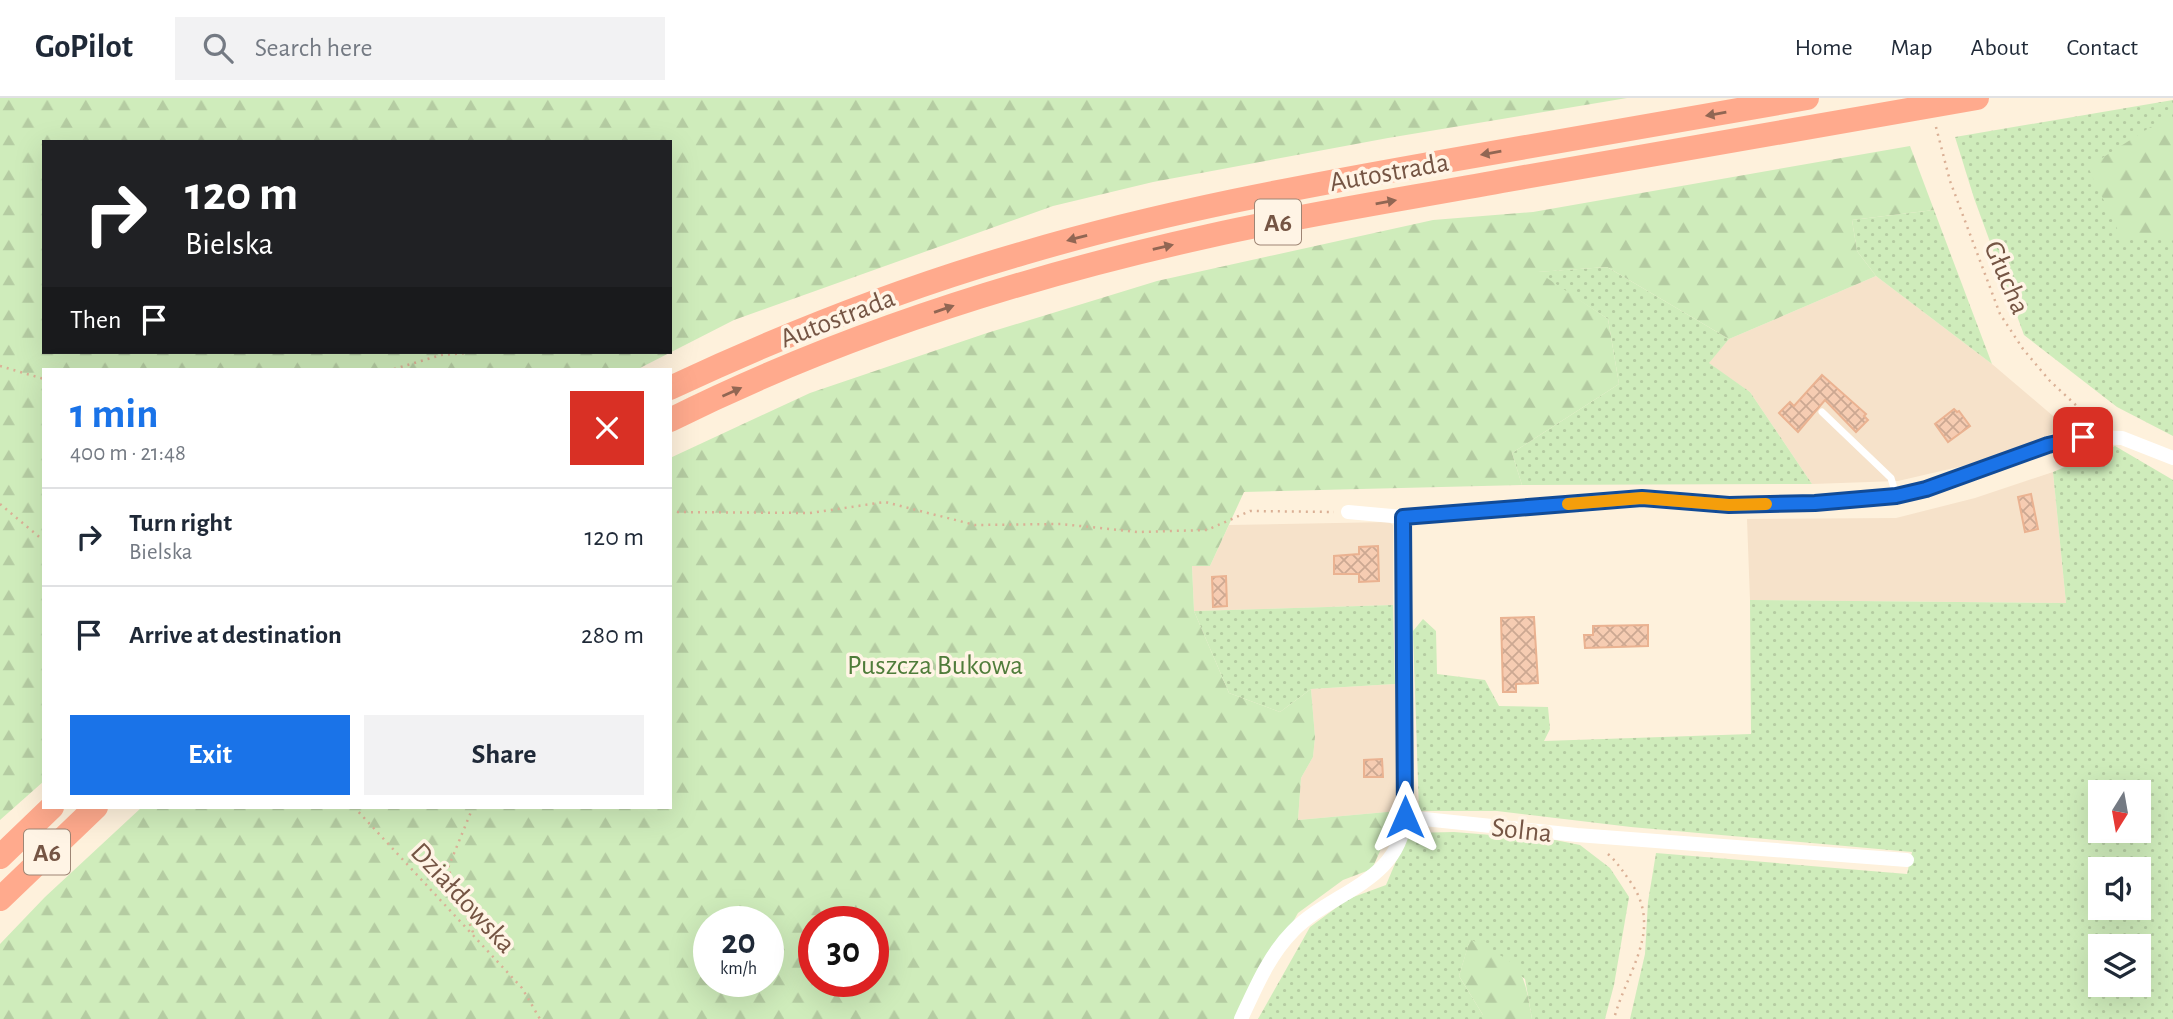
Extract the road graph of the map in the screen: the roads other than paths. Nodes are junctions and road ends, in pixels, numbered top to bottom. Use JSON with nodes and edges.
{"nodes":[{"id":1,"x":1807,"y":98,"type":"edge"},
{"id":2,"x":1968,"y":100,"type":"edge"},
{"id":3,"x":672,"y":387,"type":"edge"},
{"id":4,"x":1822,"y":412,"type":"dead end"},
{"id":5,"x":672,"y":419,"type":"edge"},
{"id":6,"x":2173,"y":458,"type":"edge"},
{"id":7,"x":1896,"y":496,"type":"junction"},
{"id":8,"x":1348,"y":512,"type":"road end"},
{"id":9,"x":1403,"y":517,"type":"junction"},
{"id":10,"x":50,"y":809,"type":"edge"},
{"id":11,"x":94,"y":809,"type":"edge"},
{"id":12,"x":1405,"y":817,"type":"junction"},
{"id":13,"x":0,"y":857,"type":"edge"},
{"id":14,"x":1908,"y":860,"type":"dead end"},
{"id":15,"x":0,"y":899,"type":"edge"},
{"id":16,"x":1241,"y":1019,"type":"edge"}],
"edges":[{"from":1,"to":3,"type":"highway","name":"Autostrada","number":"A6","one_way":true},
{"from":5,"to":2,"type":"highway","name":"Autostrada","number":"A6","one_way":true},
{"from":4,"to":7,"type":"lane"},
{"from":6,"to":7,"type":"street"},
{"from":7,"to":9,"type":"street"},
{"from":8,"to":9,"type":"street"},
{"from":9,"to":12,"type":"street"},
{"from":10,"to":13,"type":"highway","number":"A6"},
{"from":11,"to":15,"type":"highway","number":"A6"},
{"from":12,"to":14,"type":"street","name":"Solna"},
{"from":12,"to":16,"type":"street"}]}
